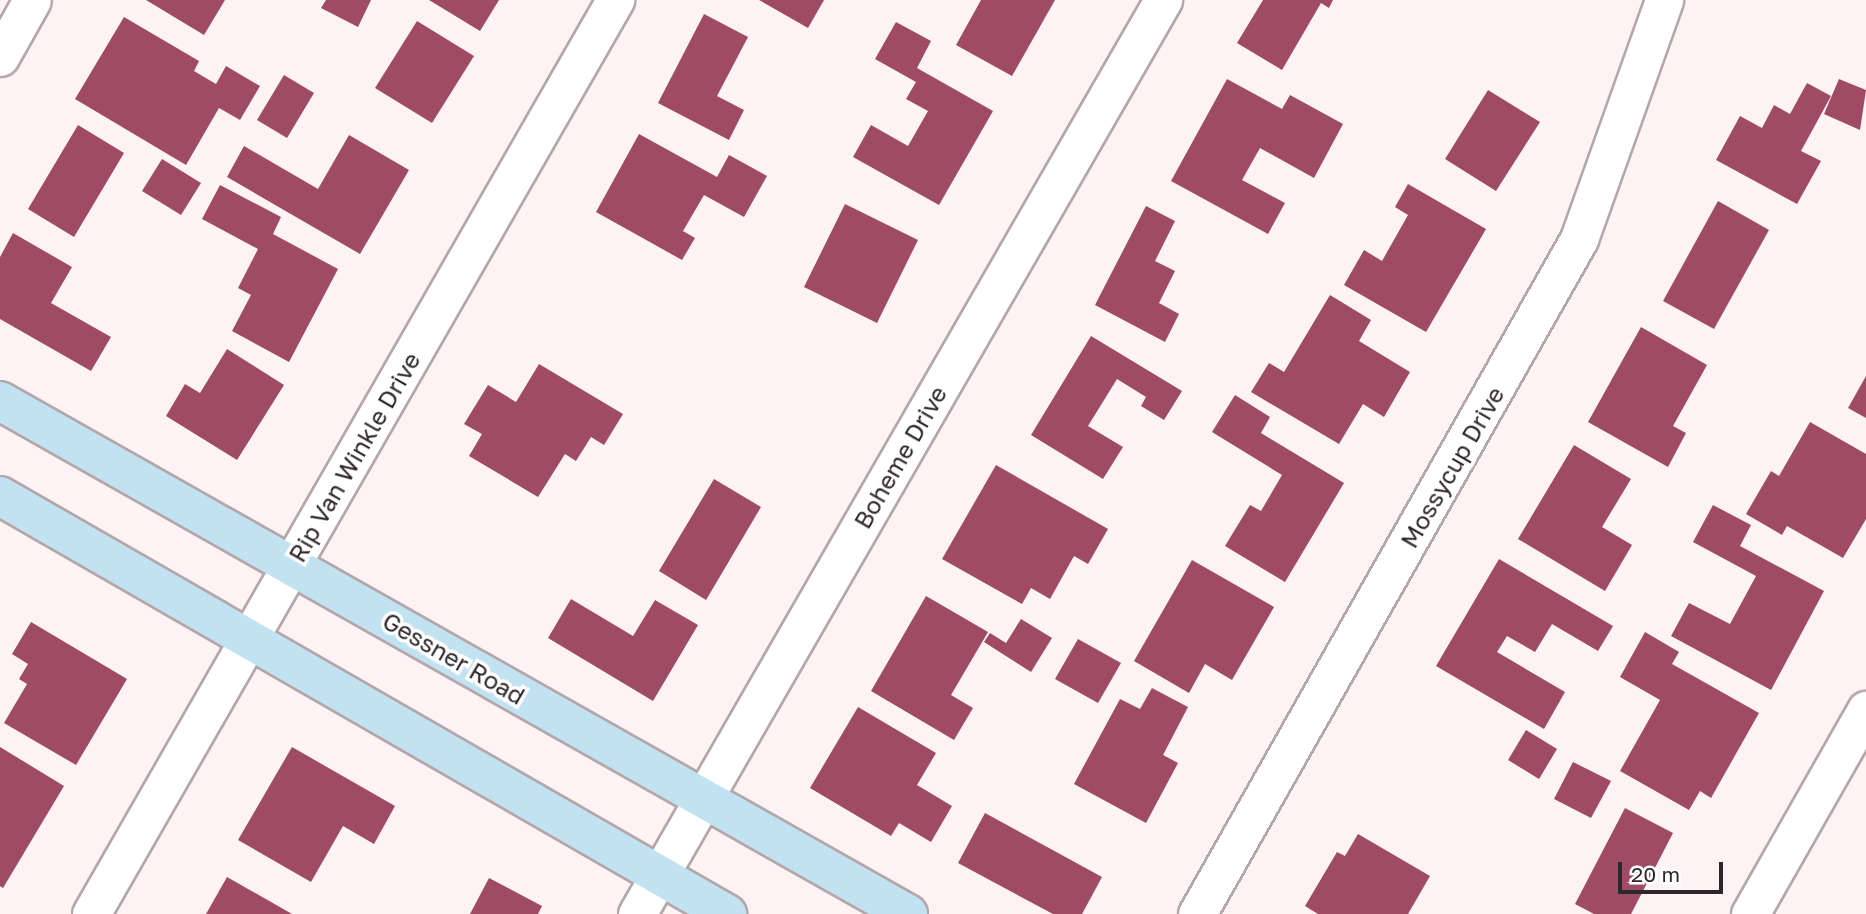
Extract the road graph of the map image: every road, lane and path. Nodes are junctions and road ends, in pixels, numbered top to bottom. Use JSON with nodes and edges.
{"nodes":[{"id":1,"x":32,"y":0,"type":"edge"},
{"id":2,"x":615,"y":0,"type":"edge"},
{"id":3,"x":1163,"y":0,"type":"edge"},
{"id":4,"x":1664,"y":0,"type":"edge"},
{"id":5,"x":0,"y":57,"type":"edge"},
{"id":6,"x":0,"y":401,"type":"edge"},
{"id":7,"x":0,"y":496,"type":"edge"},
{"id":8,"x":291,"y":566,"type":"junction"},
{"id":9,"x":250,"y":638,"type":"junction"},
{"id":10,"x":1866,"y":710,"type":"edge"},
{"id":11,"x":700,"y":798,"type":"junction"},
{"id":12,"x":656,"y":873,"type":"junction"},
{"id":13,"x":91,"y":914,"type":"edge"},
{"id":14,"x":637,"y":914,"type":"edge"},
{"id":15,"x":727,"y":914,"type":"edge"},
{"id":16,"x":908,"y":914,"type":"edge"},
{"id":17,"x":1197,"y":914,"type":"edge"},
{"id":18,"x":1750,"y":914,"type":"edge"}],
"edges":[{"from":1,"to":5,"type":"street"},
{"from":2,"to":8,"type":"street","name":"Rip Van Winkle Drive"},
{"from":3,"to":11,"type":"street","name":"Boheme Drive"},
{"from":4,"to":17,"type":"street","name":"Mossycup Drive"},
{"from":6,"to":8,"type":"main road","name":"Gessner Road"},
{"from":7,"to":9,"type":"main road"},
{"from":8,"to":9,"type":"street","name":"Rip Van Winkle Drive"},
{"from":8,"to":11,"type":"main road","name":"Gessner Road"},
{"from":9,"to":12,"type":"main road"},
{"from":9,"to":13,"type":"street","name":"Rip Van Winkle Drive"},
{"from":10,"to":18,"type":"street"},
{"from":11,"to":12,"type":"street","name":"Boheme Drive"},
{"from":11,"to":16,"type":"main road","name":"Gessner Road"},
{"from":12,"to":14,"type":"street","name":"Boheme Drive"},
{"from":12,"to":15,"type":"main road"}]}
